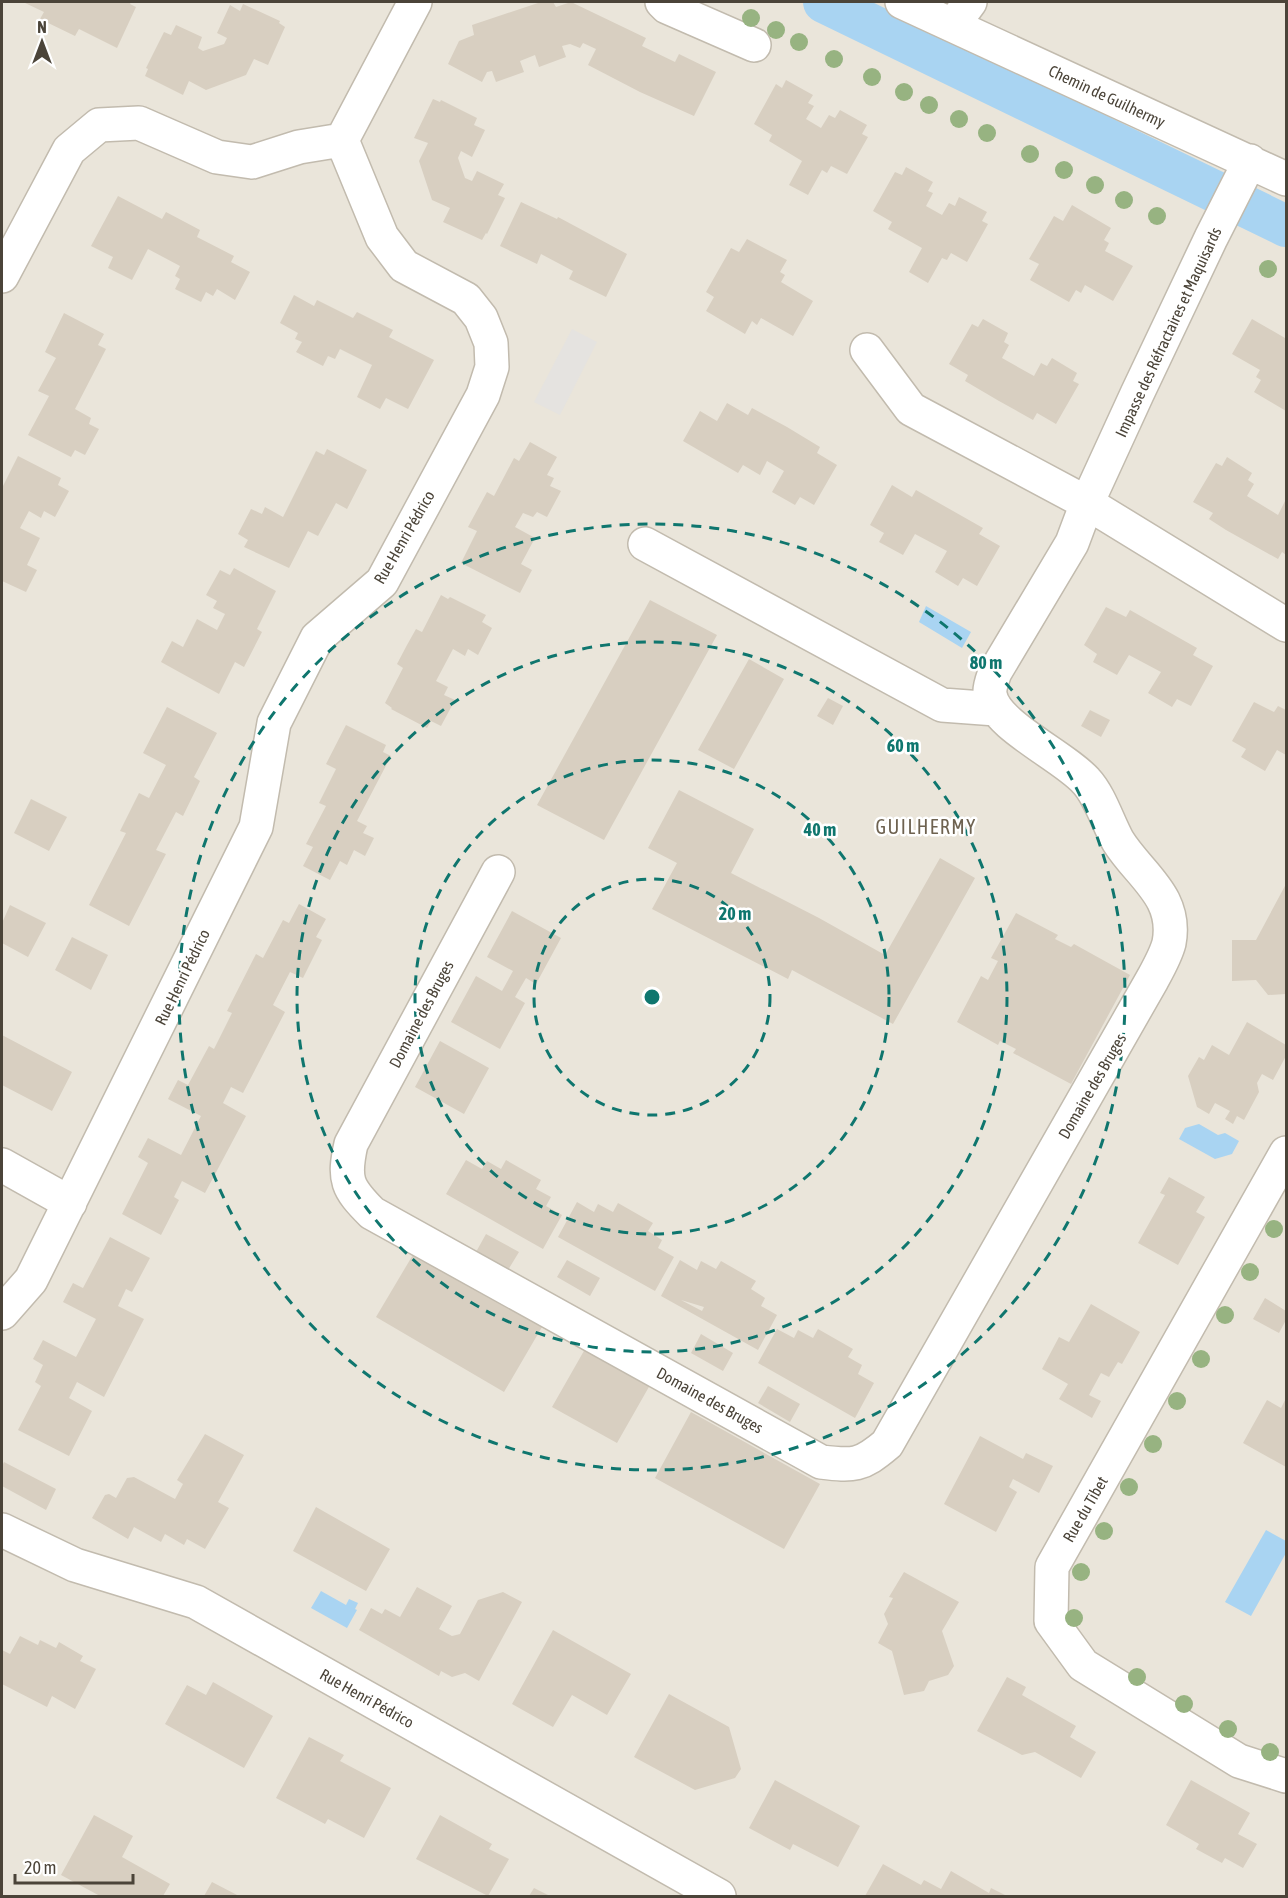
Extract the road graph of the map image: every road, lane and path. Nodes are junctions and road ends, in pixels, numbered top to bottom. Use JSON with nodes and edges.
{"nodes":[{"id":1,"x":415,"y":2,"type":"edge"},
{"id":2,"x":662,"y":2,"type":"edge"},
{"id":3,"x":902,"y":2,"type":"edge"},
{"id":4,"x":962,"y":13,"type":"edge"},
{"id":5,"x":754,"y":45,"type":"dead end"},
{"id":6,"x":342,"y":140,"type":"junction"},
{"id":7,"x":1287,"y":179,"type":"edge"},
{"id":8,"x":1237,"y":187,"type":"junction"},
{"id":9,"x":2,"y":276,"type":"edge"},
{"id":10,"x":867,"y":350,"type":"dead end"},
{"id":11,"x":1087,"y":503,"type":"junction"},
{"id":12,"x":645,"y":544,"type":"dead end"},
{"id":13,"x":1287,"y":625,"type":"edge"},
{"id":14,"x":996,"y":709,"type":"junction"},
{"id":15,"x":498,"y":872,"type":"dead end"},
{"id":16,"x":1287,"y":1153,"type":"edge"},
{"id":17,"x":2,"y":1165,"type":"edge"},
{"id":18,"x":69,"y":1203,"type":"junction"},
{"id":19,"x":2,"y":1313,"type":"edge"},
{"id":20,"x":2,"y":1530,"type":"edge"},
{"id":21,"x":1287,"y":1776,"type":"edge"},
{"id":22,"x":719,"y":1896,"type":"edge"}],
"edges":[{"from":1,"to":6,"type":"street"},
{"from":2,"to":5,"type":"street"},
{"from":3,"to":4,"type":"street","name":"Chemin de Guilhermy"},
{"from":4,"to":8,"type":"street","name":"Chemin de Guilhermy"},
{"from":6,"to":9,"type":"street"},
{"from":6,"to":18,"type":"street","name":"Rue Henri Pédrico"},
{"from":7,"to":8,"type":"street","name":"Chemin de Guilhermy"},
{"from":8,"to":11,"type":"street","name":"Impasse des Réfractaires et Maquisards"},
{"from":10,"to":11,"type":"street"},
{"from":11,"to":13,"type":"street"},
{"from":11,"to":14,"type":"street","name":"Impasse des Réfractaires et Maquisards"},
{"from":12,"to":14,"type":"street"},
{"from":14,"to":15,"type":"street","name":"Domaine des Bruges"},
{"from":16,"to":21,"type":"street","name":"Rue du Tibet"},
{"from":17,"to":18,"type":"street"},
{"from":18,"to":19,"type":"street","name":"Rue Henri Pédrico"},
{"from":20,"to":22,"type":"street","name":"Rue Henri Pédrico"}]}
